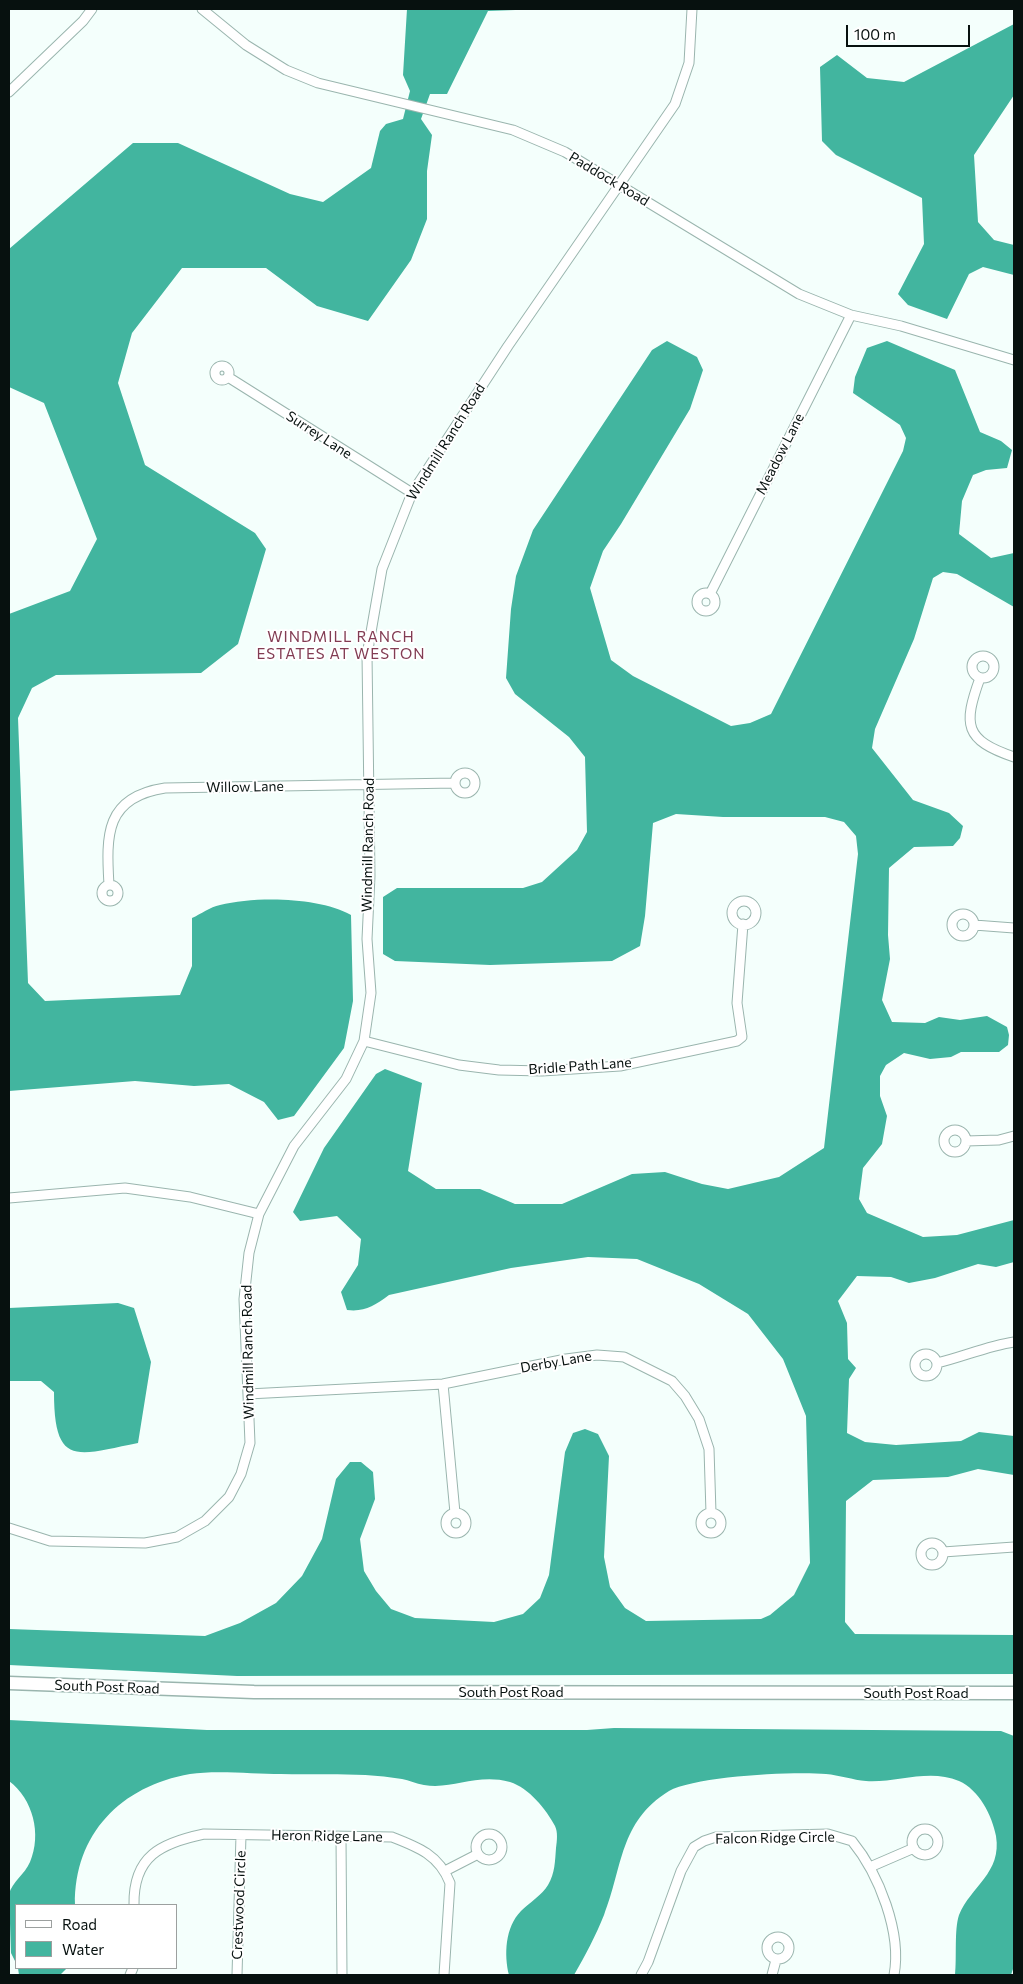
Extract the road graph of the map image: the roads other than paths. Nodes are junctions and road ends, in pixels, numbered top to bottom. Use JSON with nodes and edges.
{"nodes":[{"id":1,"x":92,"y":9,"type":"edge"},
{"id":2,"x":202,"y":9,"type":"edge"},
{"id":3,"x":692,"y":9,"type":"edge"},
{"id":4,"x":9,"y":92,"type":"edge"},
{"id":5,"x":622,"y":185,"type":"junction"},
{"id":6,"x":851,"y":315,"type":"junction"},
{"id":7,"x":1014,"y":360,"type":"edge"},
{"id":8,"x":228,"y":377,"type":"dead end"},
{"id":9,"x":412,"y":493,"type":"junction"},
{"id":10,"x":710,"y":594,"type":"dead end"},
{"id":11,"x":980,"y":678,"type":"dead end"},
{"id":12,"x":1014,"y":757,"type":"edge"},
{"id":13,"x":455,"y":783,"type":"dead end"},
{"id":14,"x":369,"y":785,"type":"junction"},
{"id":15,"x":109,"y":885,"type":"dead end"},
{"id":16,"x":743,"y":924,"type":"dead end"},
{"id":17,"x":974,"y":925,"type":"dead end"},
{"id":18,"x":1014,"y":928,"type":"edge"},
{"id":19,"x":364,"y":1041,"type":"junction"},
{"id":20,"x":1014,"y":1136,"type":"edge"},
{"id":21,"x":966,"y":1141,"type":"dead end"},
{"id":22,"x":9,"y":1198,"type":"edge"},
{"id":23,"x":259,"y":1214,"type":"junction"},
{"id":24,"x":1014,"y":1342,"type":"edge"},
{"id":25,"x":937,"y":1363,"type":"dead end"},
{"id":26,"x":443,"y":1384,"type":"junction"},
{"id":27,"x":248,"y":1394,"type":"junction"},
{"id":28,"x":455,"y":1513,"type":"dead end"},
{"id":29,"x":711,"y":1513,"type":"dead end"},
{"id":30,"x":9,"y":1528,"type":"edge"},
{"id":31,"x":1014,"y":1547,"type":"edge"},
{"id":32,"x":943,"y":1552,"type":"dead end"},
{"id":33,"x":9,"y":1683,"type":"edge"},
{"id":34,"x":1014,"y":1693,"type":"edge"},
{"id":35,"x":241,"y":1835,"type":"junction"},
{"id":36,"x":341,"y":1838,"type":"junction"},
{"id":37,"x":914,"y":1848,"type":"dead end"},
{"id":38,"x":478,"y":1854,"type":"dead end"},
{"id":39,"x":870,"y":1867,"type":"junction"},
{"id":40,"x":445,"y":1871,"type":"junction"},
{"id":41,"x":134,"y":1904,"type":"edge"},
{"id":42,"x":776,"y":1960,"type":"dead end"},
{"id":43,"x":237,"y":1975,"type":"edge"},
{"id":44,"x":342,"y":1975,"type":"edge"},
{"id":45,"x":444,"y":1975,"type":"edge"},
{"id":46,"x":641,"y":1975,"type":"edge"},
{"id":47,"x":772,"y":1975,"type":"edge"},
{"id":48,"x":894,"y":1975,"type":"edge"}],
"edges":[{"from":1,"to":4,"type":"street"},
{"from":2,"to":5,"type":"street","name":"Paddock Road"},
{"from":3,"to":5,"type":"street","name":"Windmill Ranch Road"},
{"from":5,"to":6,"type":"street","name":"Paddock Road"},
{"from":5,"to":9,"type":"street","name":"Windmill Ranch Road"},
{"from":6,"to":7,"type":"street","name":"Paddock Road"},
{"from":6,"to":10,"type":"street","name":"Meadow Lane"},
{"from":8,"to":9,"type":"street","name":"Surrey Lane"},
{"from":9,"to":14,"type":"street","name":"Windmill Ranch Road"},
{"from":11,"to":12,"type":"street"},
{"from":13,"to":14,"type":"street","name":"Willow Lane"},
{"from":14,"to":15,"type":"street","name":"Willow Lane"},
{"from":14,"to":19,"type":"street","name":"Windmill Ranch Road"},
{"from":16,"to":19,"type":"street","name":"Bridle Path Lane"},
{"from":17,"to":18,"type":"street"},
{"from":19,"to":23,"type":"street","name":"Windmill Ranch Road"},
{"from":20,"to":21,"type":"street"},
{"from":22,"to":23,"type":"street"},
{"from":23,"to":27,"type":"street","name":"Windmill Ranch Road"},
{"from":24,"to":25,"type":"street"},
{"from":26,"to":27,"type":"street","name":"Derby Lane"},
{"from":26,"to":28,"type":"street"},
{"from":26,"to":29,"type":"street","name":"Derby Lane"},
{"from":27,"to":30,"type":"street","name":"Windmill Ranch Road"},
{"from":31,"to":32,"type":"street"},
{"from":33,"to":34,"type":"street","name":"South Post Road"},
{"from":35,"to":36,"type":"street","name":"Heron Ridge Lane"},
{"from":35,"to":41,"type":"street","name":"Heron Ridge Lane"},
{"from":35,"to":43,"type":"street","name":"Crestwood Circle"},
{"from":36,"to":40,"type":"street","name":"Heron Ridge Lane"},
{"from":36,"to":44,"type":"street"},
{"from":37,"to":39,"type":"street"},
{"from":38,"to":40,"type":"street"},
{"from":39,"to":46,"type":"street","name":"Falcon Ridge Circle"},
{"from":39,"to":48,"type":"street","name":"Falcon Ridge Circle"},
{"from":40,"to":45,"type":"street"},
{"from":42,"to":47,"type":"street"}]}
